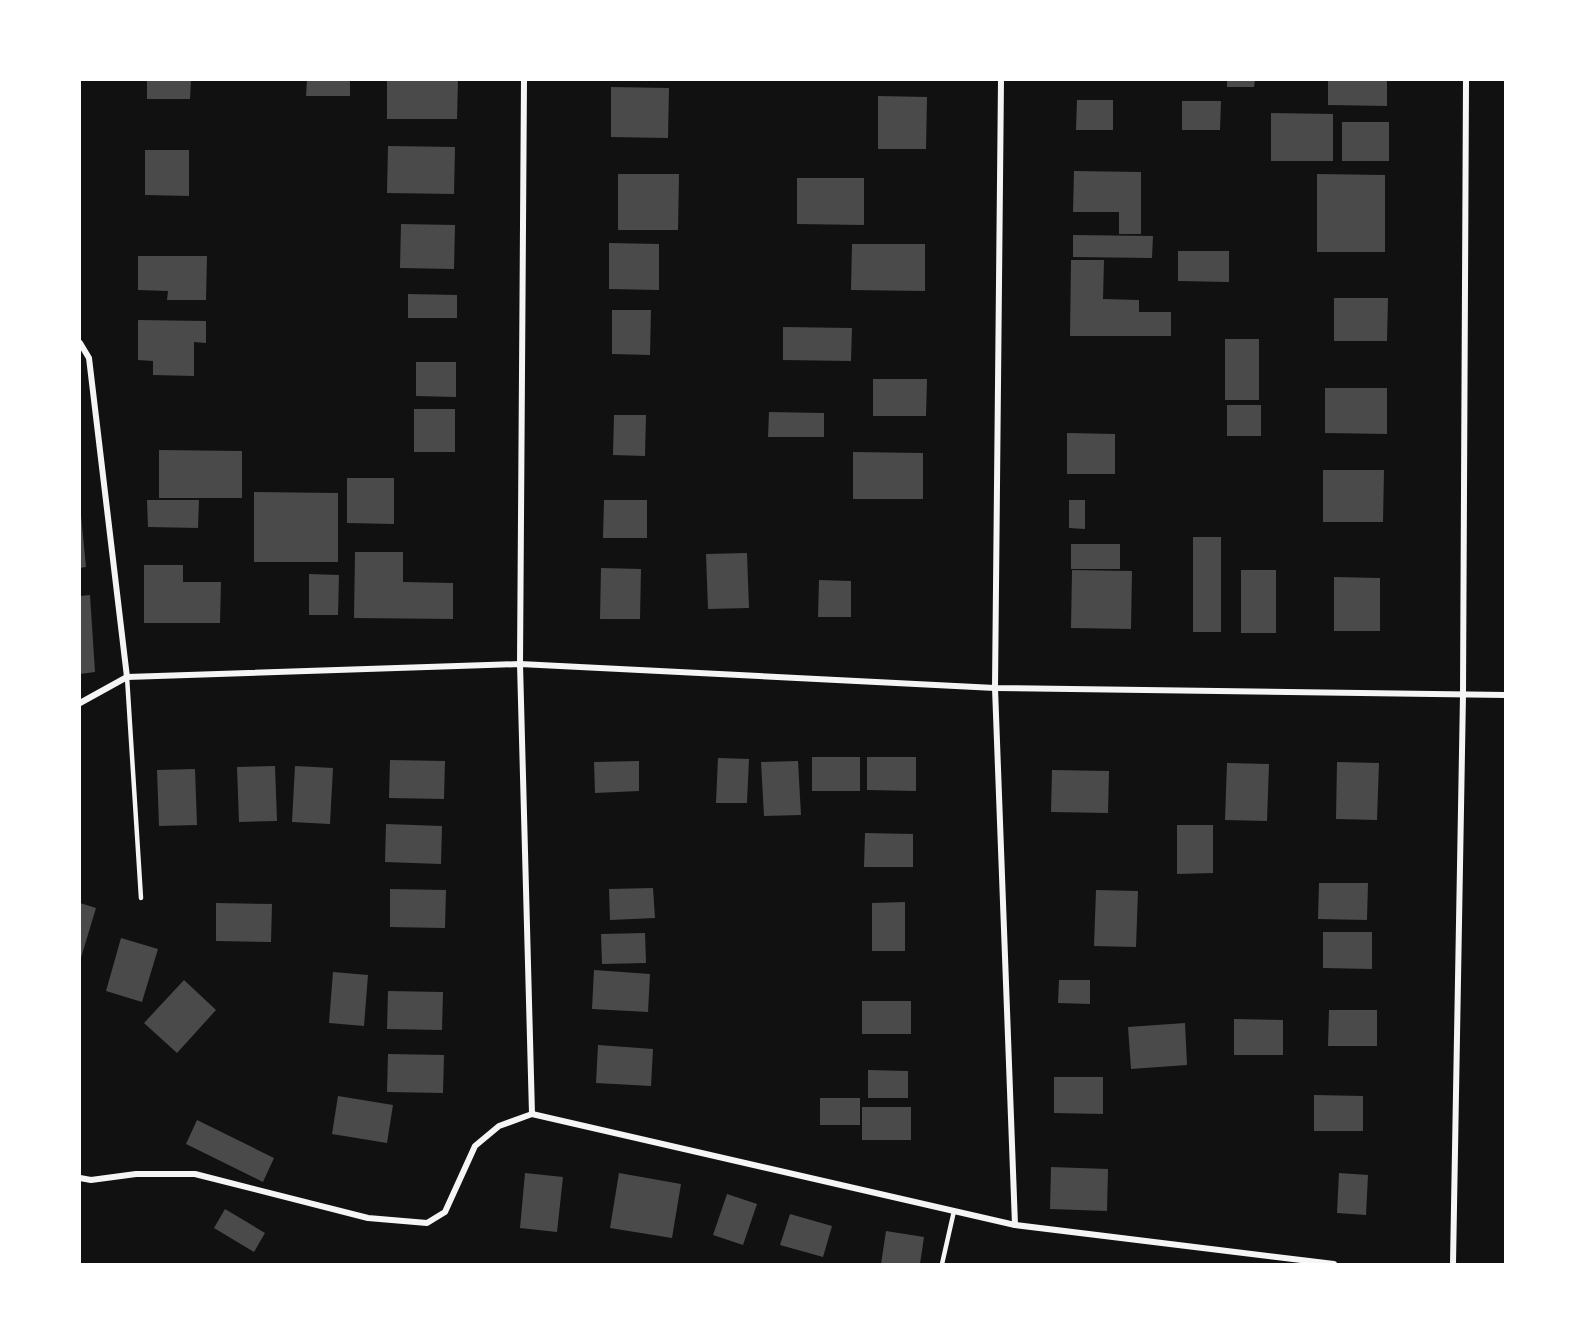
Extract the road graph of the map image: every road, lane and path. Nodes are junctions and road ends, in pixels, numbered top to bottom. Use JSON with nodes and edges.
{"nodes":[{"id":1,"x":524,"y":80,"type":"edge"},
{"id":2,"x":1001,"y":80,"type":"edge"},
{"id":3,"x":1466,"y":80,"type":"edge"},
{"id":4,"x":80,"y":343,"type":"edge"},
{"id":5,"x":520,"y":664,"type":"junction"},
{"id":6,"x":127,"y":677,"type":"junction"},
{"id":7,"x":995,"y":688,"type":"junction"},
{"id":8,"x":1463,"y":695,"type":"junction"},
{"id":9,"x":1506,"y":695,"type":"edge"},
{"id":10,"x":80,"y":703,"type":"edge"},
{"id":11,"x":141,"y":898,"type":"dead end"},
{"id":12,"x":532,"y":1114,"type":"junction"},
{"id":13,"x":80,"y":1178,"type":"edge"},
{"id":14,"x":954,"y":1211,"type":"junction"},
{"id":15,"x":1015,"y":1225,"type":"junction"},
{"id":16,"x":942,"y":1264,"type":"edge"},
{"id":17,"x":1334,"y":1264,"type":"edge"},
{"id":18,"x":1453,"y":1264,"type":"edge"}],
"edges":[{"from":1,"to":5,"type":"street"},
{"from":2,"to":7,"type":"street"},
{"from":3,"to":8,"type":"street"},
{"from":4,"to":6,"type":"street"},
{"from":5,"to":6,"type":"street"},
{"from":5,"to":7,"type":"street"},
{"from":5,"to":12,"type":"street"},
{"from":6,"to":10,"type":"street"},
{"from":6,"to":11,"type":"lane"},
{"from":7,"to":8,"type":"street"},
{"from":7,"to":15,"type":"street"},
{"from":8,"to":9,"type":"street"},
{"from":8,"to":18,"type":"street"},
{"from":12,"to":13,"type":"street"},
{"from":12,"to":14,"type":"street"},
{"from":14,"to":15,"type":"street"},
{"from":14,"to":16,"type":"lane"},
{"from":15,"to":17,"type":"street"}]}
